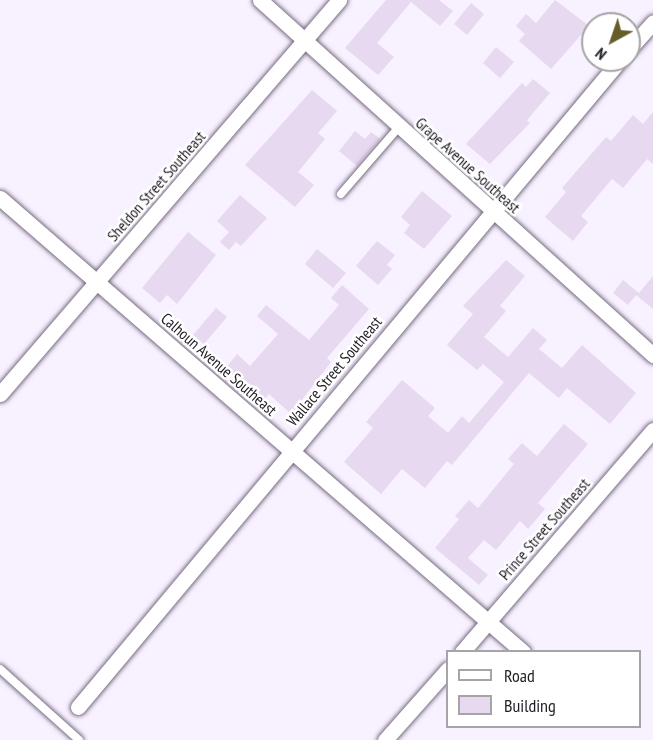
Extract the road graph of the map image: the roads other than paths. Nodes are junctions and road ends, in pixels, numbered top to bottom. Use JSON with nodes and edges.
{"nodes":[{"id":1,"x":260,"y":0,"type":"edge"},
{"id":2,"x":339,"y":0,"type":"edge"},
{"id":3,"x":653,"y":21,"type":"edge"},
{"id":4,"x":641,"y":36,"type":"edge"},
{"id":5,"x":305,"y":41,"type":"junction"},
{"id":6,"x":610,"y":72,"type":"edge"},
{"id":7,"x":399,"y":127,"type":"junction"},
{"id":8,"x":341,"y":194,"type":"dead end"},
{"id":9,"x":0,"y":198,"type":"edge"},
{"id":10,"x":491,"y":210,"type":"junction"},
{"id":11,"x":97,"y":282,"type":"junction"},
{"id":12,"x":653,"y":355,"type":"edge"},
{"id":13,"x":0,"y":394,"type":"edge"},
{"id":14,"x":653,"y":430,"type":"edge"},
{"id":15,"x":291,"y":450,"type":"junction"},
{"id":16,"x":488,"y":622,"type":"junction"},
{"id":17,"x":463,"y":650,"type":"edge"},
{"id":18,"x":523,"y":650,"type":"edge"},
{"id":19,"x":0,"y":669,"type":"edge"},
{"id":20,"x":446,"y":670,"type":"edge"},
{"id":21,"x":78,"y":707,"type":"dead end"},
{"id":22,"x":79,"y":740,"type":"edge"},
{"id":23,"x":385,"y":740,"type":"edge"}],
"edges":[{"from":1,"to":5,"type":"street","name":"Grape Avenue Southeast"},
{"from":2,"to":5,"type":"street","name":"Sheldon Street Southeast"},
{"from":3,"to":4,"type":"street"},
{"from":5,"to":7,"type":"street","name":"Grape Avenue Southeast"},
{"from":5,"to":11,"type":"street","name":"Sheldon Street Southeast"},
{"from":6,"to":10,"type":"street","name":"Wallace Street Southeast"},
{"from":7,"to":8,"type":"lane"},
{"from":7,"to":10,"type":"street","name":"Grape Avenue Southeast"},
{"from":9,"to":11,"type":"street","name":"Calhoun Avenue Southeast"},
{"from":10,"to":12,"type":"street","name":"Grape Avenue Southeast"},
{"from":10,"to":15,"type":"street","name":"Wallace Street Southeast"},
{"from":11,"to":13,"type":"street","name":"Sheldon Street Southeast"},
{"from":11,"to":15,"type":"street","name":"Calhoun Avenue Southeast"},
{"from":14,"to":16,"type":"street","name":"Prince Street Southeast"},
{"from":15,"to":16,"type":"street","name":"Calhoun Avenue Southeast"},
{"from":15,"to":21,"type":"street","name":"Wallace Street Southeast"},
{"from":16,"to":17,"type":"street","name":"Prince Street Southeast"},
{"from":16,"to":18,"type":"street","name":"Calhoun Avenue Southeast"},
{"from":19,"to":22,"type":"lane"},
{"from":20,"to":23,"type":"street"}]}
